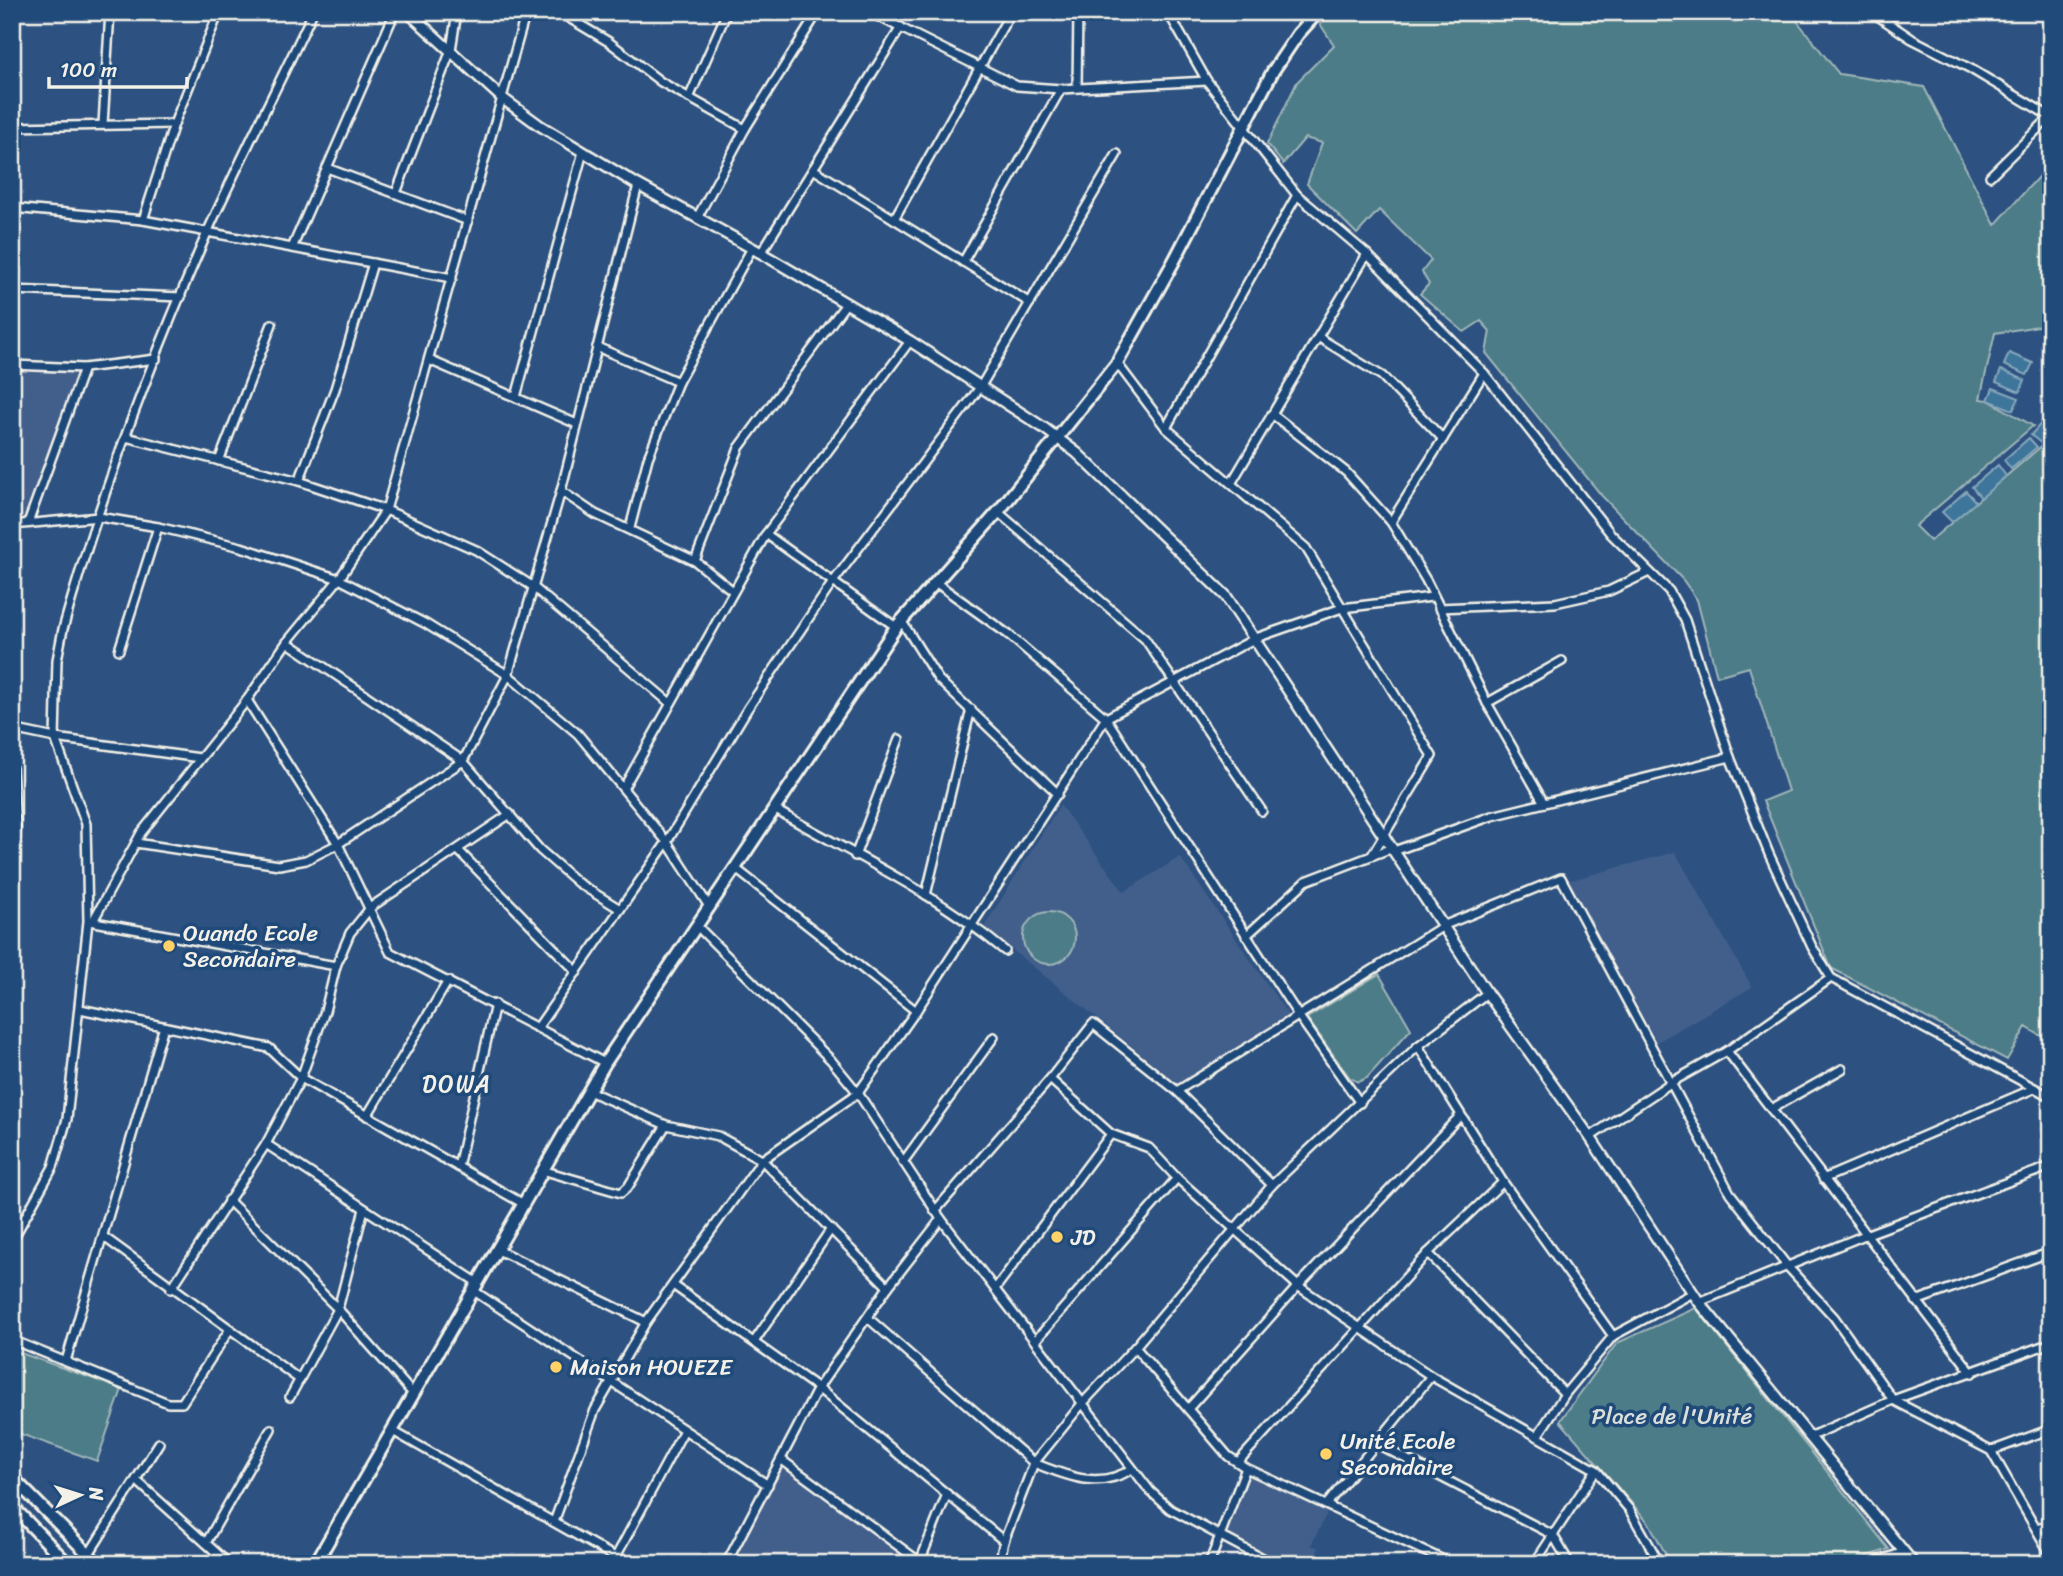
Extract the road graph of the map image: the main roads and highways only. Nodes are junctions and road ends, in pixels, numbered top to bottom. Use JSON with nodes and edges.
{"nodes":[{"id":1,"x":1318,"y":12,"type":"edge"},
{"id":2,"x":12,"y":1477,"type":"edge"},
{"id":3,"x":12,"y":1506,"type":"edge"},
{"id":4,"x":68,"y":1564,"type":"edge"},
{"id":5,"x":98,"y":1564,"type":"edge"},
{"id":6,"x":315,"y":1564,"type":"edge"}],
"edges":[{"from":1,"to":6,"type":"main road"},
{"from":2,"to":5,"type":"main road"},
{"from":3,"to":4,"type":"main road"}]}
